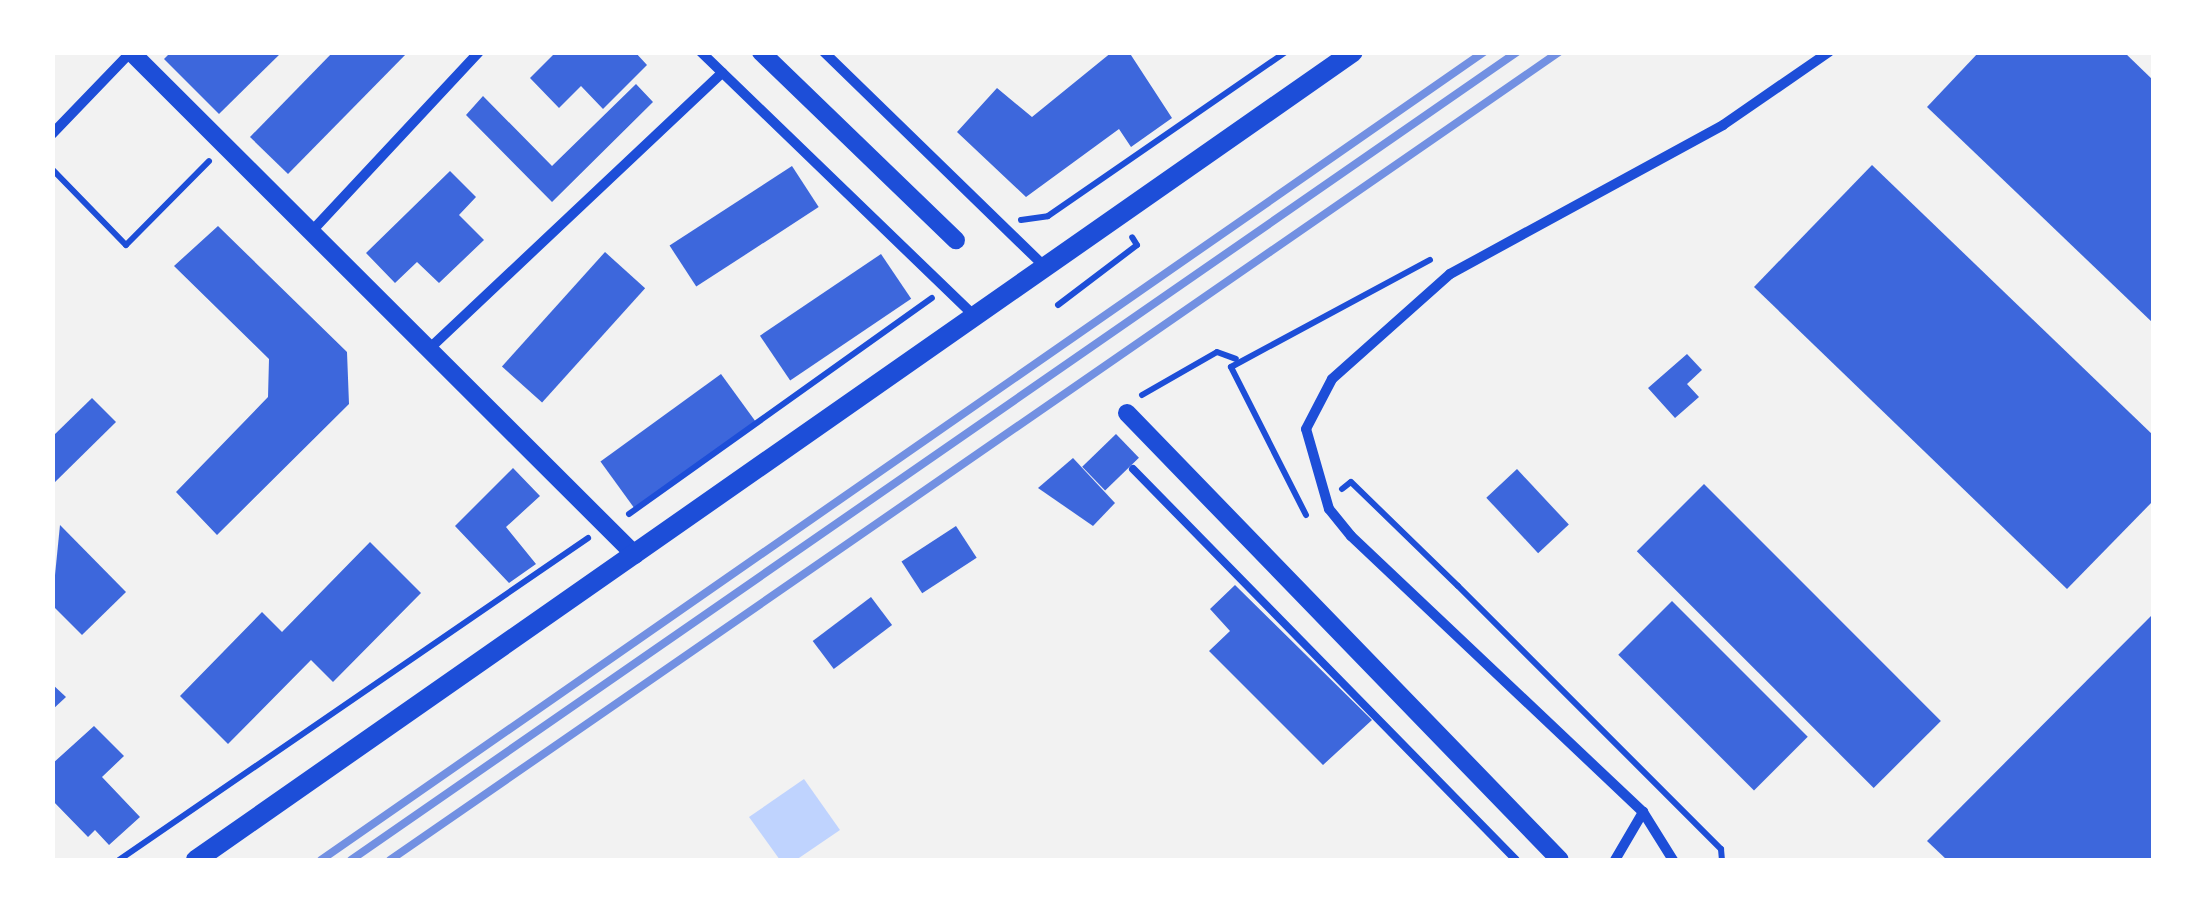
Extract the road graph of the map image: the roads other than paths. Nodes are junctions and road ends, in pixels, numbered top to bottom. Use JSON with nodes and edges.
{"nodes":[{"id":1,"x":131,"y":52,"type":"edge"},
{"id":2,"x":479,"y":52,"type":"edge"},
{"id":3,"x":702,"y":52,"type":"edge"},
{"id":4,"x":762,"y":52,"type":"edge"},
{"id":5,"x":824,"y":52,"type":"edge"},
{"id":6,"x":1353,"y":52,"type":"edge"},
{"id":7,"x":1829,"y":52,"type":"edge"},
{"id":8,"x":722,"y":73,"type":"junction"},
{"id":9,"x":52,"y":134,"type":"edge"},
{"id":10,"x":310,"y":232,"type":"junction"},
{"id":11,"x":956,"y":240,"type":"dead end"},
{"id":12,"x":1045,"y":267,"type":"junction"},
{"id":13,"x":974,"y":316,"type":"junction"},
{"id":14,"x":429,"y":349,"type":"junction"},
{"id":15,"x":1127,"y":414,"type":"dead end"},
{"id":16,"x":1133,"y":469,"type":"dead end"},
{"id":17,"x":635,"y":555,"type":"junction"},
{"id":18,"x":1643,"y":812,"type":"junction"},
{"id":19,"x":196,"y":860,"type":"edge"},
{"id":20,"x":1516,"y":860,"type":"edge"},
{"id":21,"x":1560,"y":860,"type":"edge"},
{"id":22,"x":1615,"y":860,"type":"edge"},
{"id":23,"x":1673,"y":860,"type":"edge"}],
"edges":[{"from":1,"to":9,"type":"street"},
{"from":1,"to":10,"type":"street"},
{"from":2,"to":10,"type":"street"},
{"from":3,"to":8,"type":"street"},
{"from":4,"to":11,"type":"street"},
{"from":5,"to":12,"type":"street"},
{"from":6,"to":12,"type":"main road"},
{"from":7,"to":18,"type":"street"},
{"from":8,"to":13,"type":"street"},
{"from":8,"to":14,"type":"street"},
{"from":10,"to":14,"type":"street"},
{"from":12,"to":13,"type":"main road"},
{"from":13,"to":17,"type":"main road"},
{"from":14,"to":17,"type":"street"},
{"from":15,"to":21,"type":"street"},
{"from":16,"to":20,"type":"lane"},
{"from":17,"to":19,"type":"main road"},
{"from":18,"to":22,"type":"street"},
{"from":18,"to":23,"type":"street"}]}
